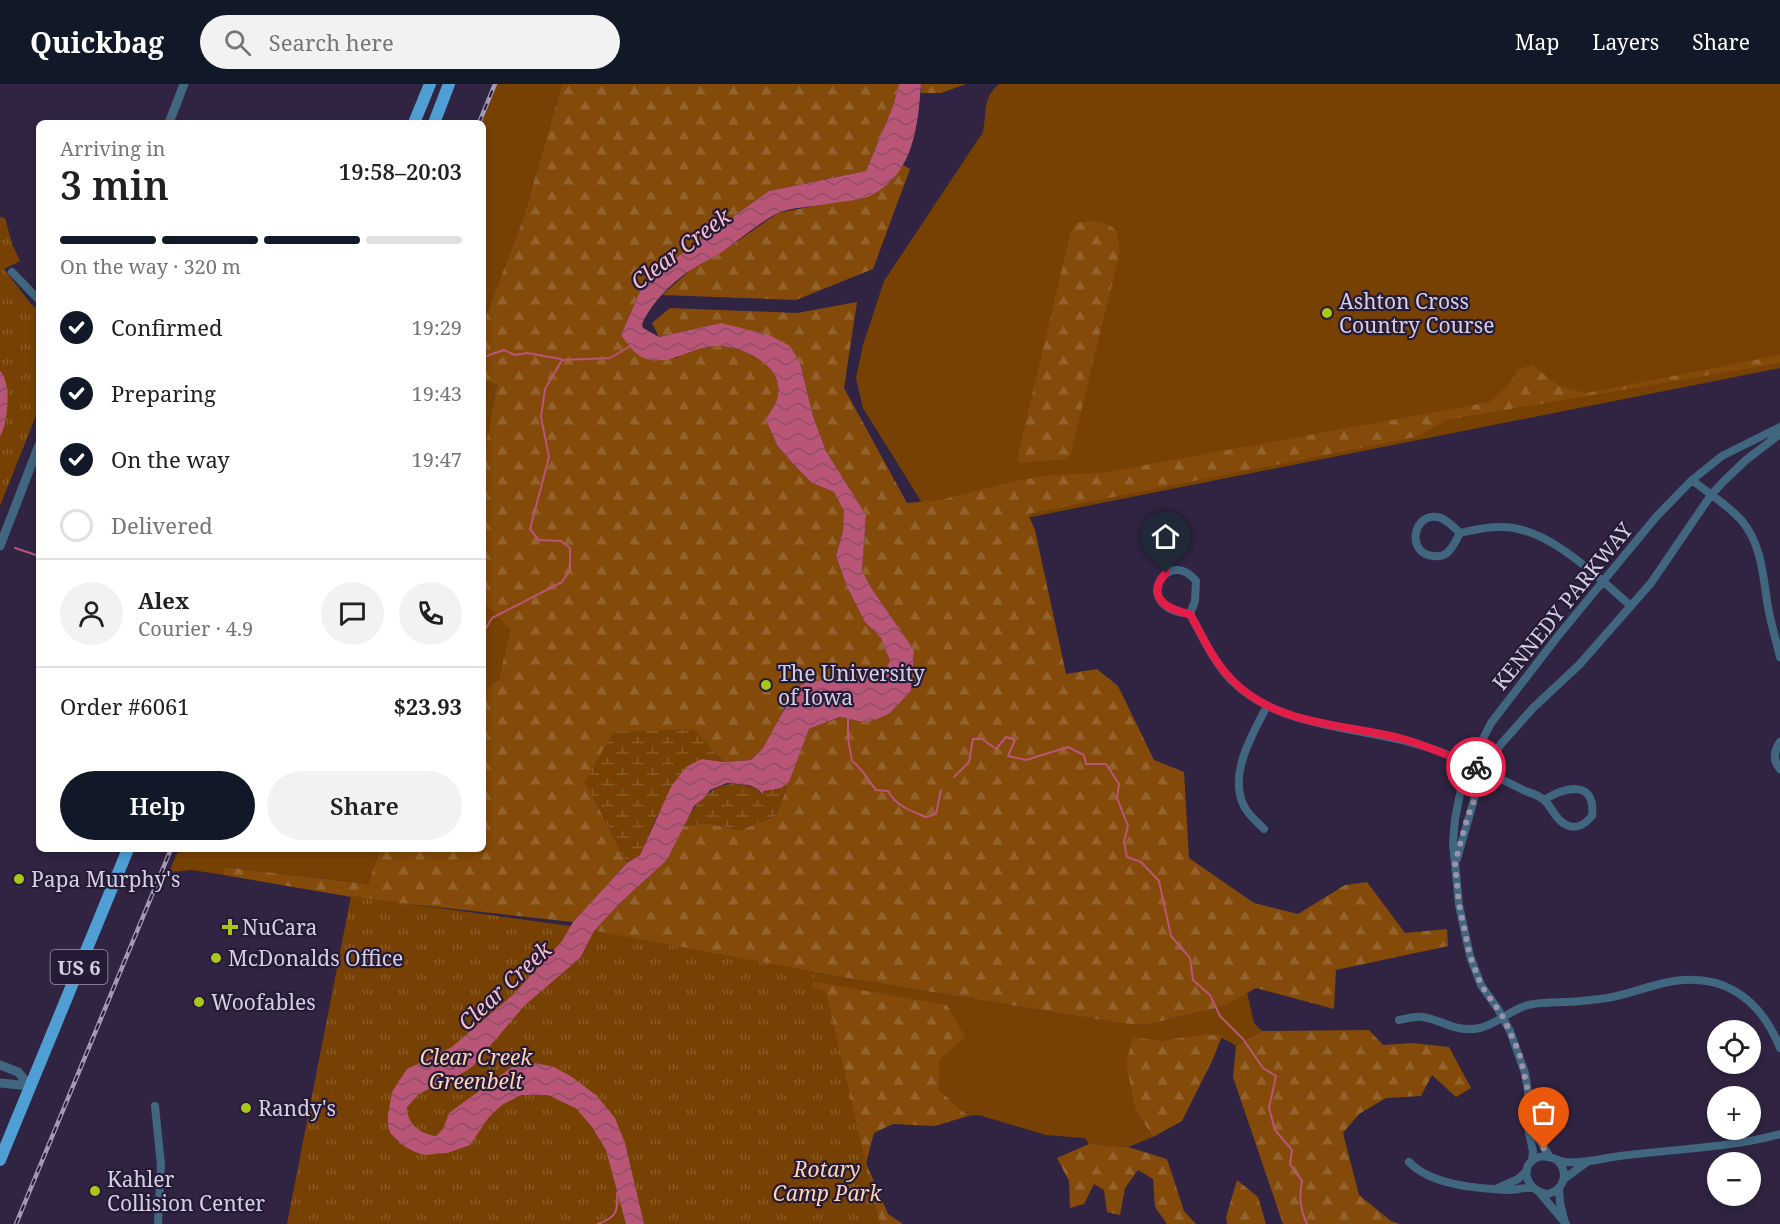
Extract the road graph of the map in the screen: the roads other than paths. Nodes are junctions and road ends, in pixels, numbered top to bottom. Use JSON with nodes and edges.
{"nodes":[{"id":1,"x":184,"y":84,"type":"edge"},
{"id":2,"x":430,"y":84,"type":"edge"},
{"id":3,"x":449,"y":84,"type":"edge"},
{"id":4,"x":170,"y":120,"type":"edge"},
{"id":5,"x":415,"y":120,"type":"edge"},
{"id":6,"x":435,"y":120,"type":"edge"},
{"id":7,"x":12,"y":272,"type":"dead end"},
{"id":8,"x":36,"y":297,"type":"edge"},
{"id":9,"x":1780,"y":427,"type":"edge"},
{"id":10,"x":1780,"y":434,"type":"edge"},
{"id":11,"x":36,"y":454,"type":"edge"},
{"id":12,"x":1692,"y":480,"type":"junction"},
{"id":13,"x":1712,"y":495,"type":"junction"},
{"id":14,"x":1460,"y":533,"type":"junction"},
{"id":15,"x":0,"y":546,"type":"edge"},
{"id":16,"x":1604,"y":583,"type":"junction"},
{"id":17,"x":1631,"y":606,"type":"junction"},
{"id":18,"x":1190,"y":614,"type":"junction"},
{"id":19,"x":1780,"y":657,"type":"edge"},
{"id":20,"x":1267,"y":706,"type":"junction"},
{"id":21,"x":1780,"y":742,"type":"edge"},
{"id":22,"x":1470,"y":764,"type":"junction"},
{"id":23,"x":1780,"y":769,"type":"edge"},
{"id":24,"x":1485,"y":771,"type":"junction"},
{"id":25,"x":1544,"y":800,"type":"junction"},
{"id":26,"x":1264,"y":829,"type":"dead end"},
{"id":27,"x":127,"y":852,"type":"edge"},
{"id":28,"x":1455,"y":863,"type":"junction"},
{"id":29,"x":1503,"y":1017,"type":"junction"},
{"id":30,"x":1399,"y":1020,"type":"dead end"},
{"id":31,"x":1780,"y":1048,"type":"edge"},
{"id":32,"x":0,"y":1065,"type":"edge"},
{"id":33,"x":0,"y":1083,"type":"edge"},
{"id":34,"x":30,"y":1086,"type":"junction"},
{"id":35,"x":155,"y":1106,"type":"dead end"},
{"id":36,"x":1530,"y":1124,"type":"junction"},
{"id":37,"x":1780,"y":1134,"type":"edge"},
{"id":38,"x":1553,"y":1158,"type":"junction"},
{"id":39,"x":0,"y":1161,"type":"edge"},
{"id":40,"x":1532,"y":1161,"type":"junction"},
{"id":41,"x":1409,"y":1162,"type":"dead end"},
{"id":42,"x":1587,"y":1162,"type":"junction"},
{"id":43,"x":1527,"y":1171,"type":"junction"},
{"id":44,"x":1564,"y":1179,"type":"junction"},
{"id":45,"x":1498,"y":1188,"type":"junction"},
{"id":46,"x":1559,"y":1188,"type":"junction"},
{"id":47,"x":1536,"y":1190,"type":"junction"},
{"id":48,"x":158,"y":1224,"type":"edge"},
{"id":49,"x":1565,"y":1224,"type":"edge"}],
"edges":[{"from":1,"to":4,"type":"street"},
{"from":2,"to":5,"type":"main road"},
{"from":3,"to":6,"type":"main road"},
{"from":7,"to":8,"type":"street"},
{"from":9,"to":12,"type":"street","name":"KENNEDY PARKWAY"},
{"from":10,"to":13,"type":"street","name":"KENNEDY PARKWAY"},
{"from":11,"to":15,"type":"street"},
{"from":12,"to":13,"type":"street"},
{"from":12,"to":16,"type":"street","name":"KENNEDY PARKWAY"},
{"from":13,"to":17,"type":"street","name":"KENNEDY PARKWAY"},
{"from":13,"to":19,"type":"street"},
{"from":14,"to":14,"type":"street"},
{"from":14,"to":16,"type":"street"},
{"from":16,"to":17,"type":"street"},
{"from":16,"to":22,"type":"street","name":"KENNEDY PARKWAY"},
{"from":17,"to":24,"type":"street","name":"KENNEDY PARKWAY"},
{"from":18,"to":18,"type":"street"},
{"from":18,"to":20,"type":"street"},
{"from":20,"to":22,"type":"street"},
{"from":20,"to":26,"type":"street"},
{"from":21,"to":23,"type":"street"},
{"from":22,"to":24,"type":"street"},
{"from":22,"to":28,"type":"street","name":"KENNEDY PARKWAY"},
{"from":24,"to":25,"type":"street"},
{"from":24,"to":28,"type":"street","name":"KENNEDY PARKWAY"},
{"from":25,"to":25,"type":"street"},
{"from":27,"to":34,"type":"main road","number":"US 6"},
{"from":28,"to":29,"type":"street","name":"KENNEDY PARKWAY"},
{"from":29,"to":30,"type":"street"},
{"from":29,"to":31,"type":"street"},
{"from":29,"to":36,"type":"street","name":"KENNEDY PARKWAY"},
{"from":32,"to":34,"type":"street"},
{"from":33,"to":34,"type":"street"},
{"from":34,"to":39,"type":"main road","number":"US 6"},
{"from":35,"to":48,"type":"street"},
{"from":36,"to":38,"type":"street","name":"KENNEDY PARKWAY"},
{"from":36,"to":40,"type":"street","name":"KENNEDY PARKWAY"},
{"from":37,"to":42,"type":"street"},
{"from":38,"to":40,"type":"street"},
{"from":38,"to":42,"type":"street"},
{"from":38,"to":44,"type":"street"},
{"from":40,"to":43,"type":"street"},
{"from":41,"to":45,"type":"street"},
{"from":42,"to":44,"type":"street"},
{"from":43,"to":45,"type":"street"},
{"from":43,"to":47,"type":"street"},
{"from":44,"to":46,"type":"street"},
{"from":45,"to":47,"type":"street"},
{"from":46,"to":47,"type":"street"},
{"from":46,"to":49,"type":"street"},
{"from":47,"to":49,"type":"street"}]}
